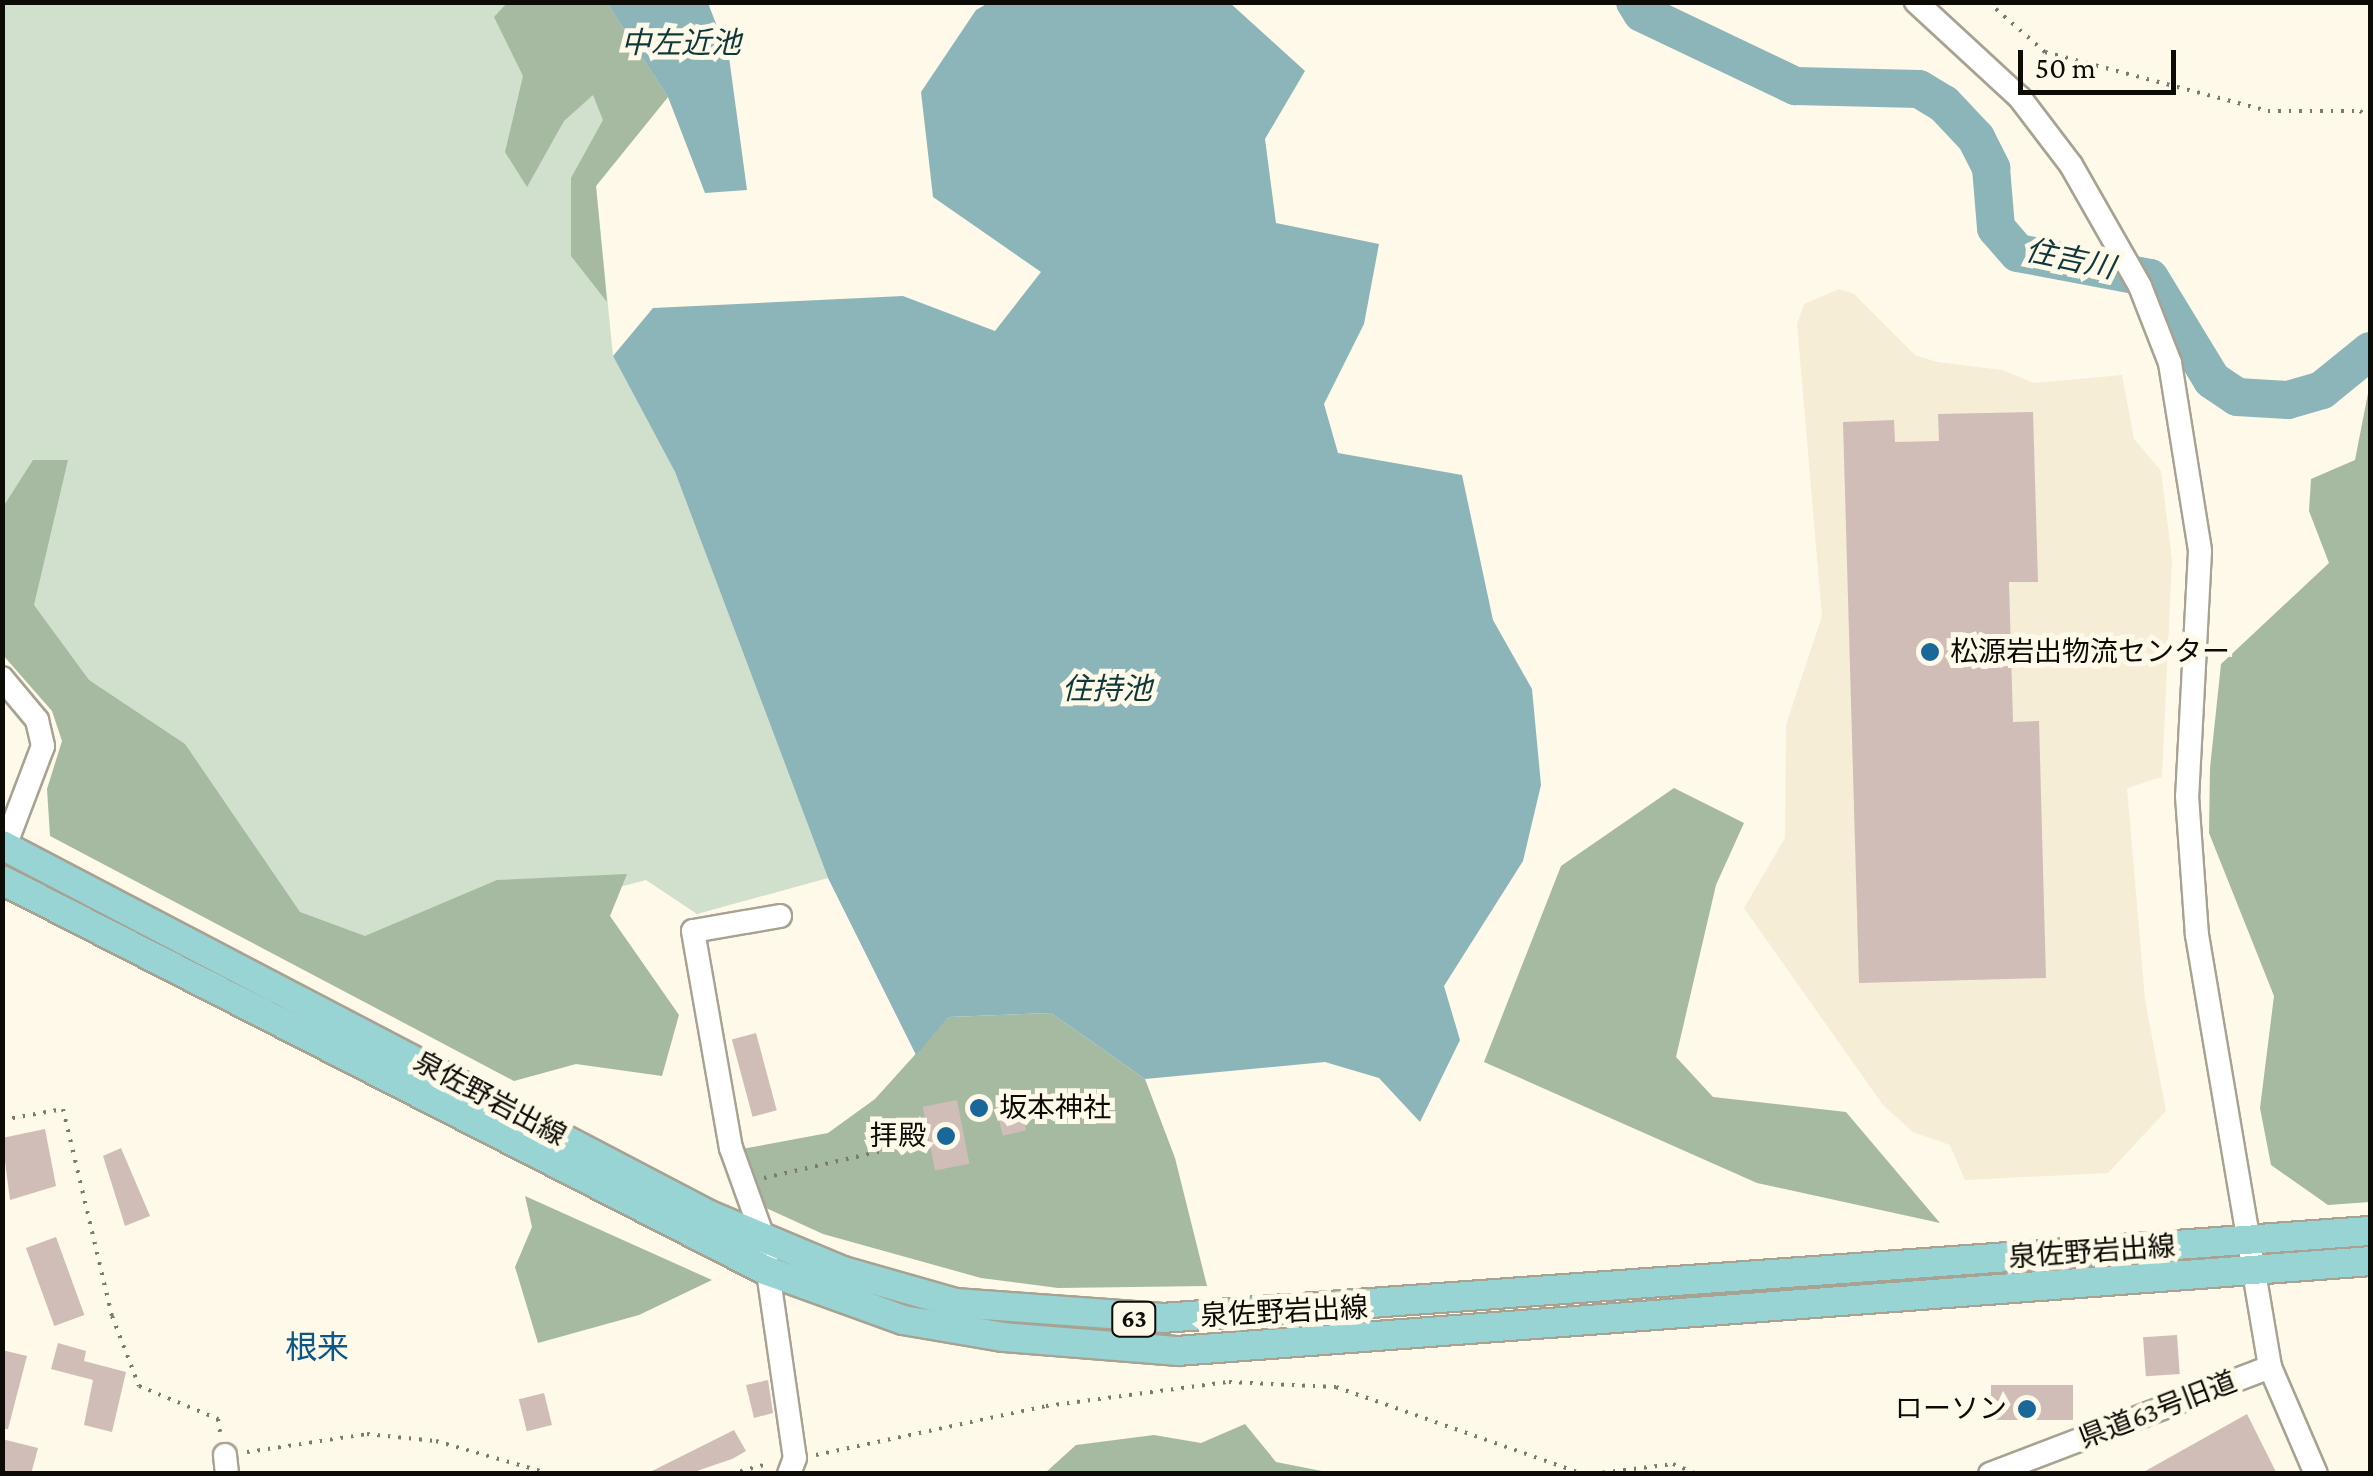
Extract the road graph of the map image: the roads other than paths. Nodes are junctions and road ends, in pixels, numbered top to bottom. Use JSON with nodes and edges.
{"nodes":[{"id":1,"x":1916,"y":2,"type":"edge"},
{"id":2,"x":2,"y":678,"type":"edge"},
{"id":3,"x":4,"y":846,"type":"edge"},
{"id":4,"x":2,"y":880,"type":"edge"},
{"id":5,"x":780,"y":916,"type":"dead end"},
{"id":6,"x":2370,"y":1231,"type":"edge"},
{"id":7,"x":763,"y":1237,"type":"junction"},
{"id":8,"x":2251,"y":1239,"type":"junction"},
{"id":9,"x":2370,"y":1261,"type":"edge"},
{"id":10,"x":2256,"y":1269,"type":"junction"},
{"id":11,"x":765,"y":1270,"type":"junction"},
{"id":12,"x":2270,"y":1368,"type":"junction"},
{"id":13,"x":792,"y":1466,"type":"edge"},
{"id":14,"x":1990,"y":1474,"type":"edge"},
{"id":15,"x":2316,"y":1474,"type":"edge"}],
"edges":[{"from":1,"to":8,"type":"street"},
{"from":2,"to":3,"type":"street"},
{"from":3,"to":7,"type":"main road","name":"泉佐野岩出線","number":"63"},
{"from":4,"to":11,"type":"main road","name":"泉佐野岩出線","number":"63"},
{"from":5,"to":7,"type":"street"},
{"from":6,"to":8,"type":"main road","name":"泉佐野岩出線","number":"63"},
{"from":7,"to":8,"type":"main road","name":"泉佐野岩出線","number":"63"},
{"from":7,"to":11,"type":"street"},
{"from":8,"to":10,"type":"street"},
{"from":9,"to":10,"type":"main road","name":"泉佐野岩出線","number":"63"},
{"from":10,"to":11,"type":"main road","name":"泉佐野岩出線","number":"63"},
{"from":10,"to":12,"type":"street"},
{"from":11,"to":13,"type":"street"},
{"from":12,"to":14,"type":"street","name":"県道63号旧道"},
{"from":12,"to":15,"type":"street"}]}
